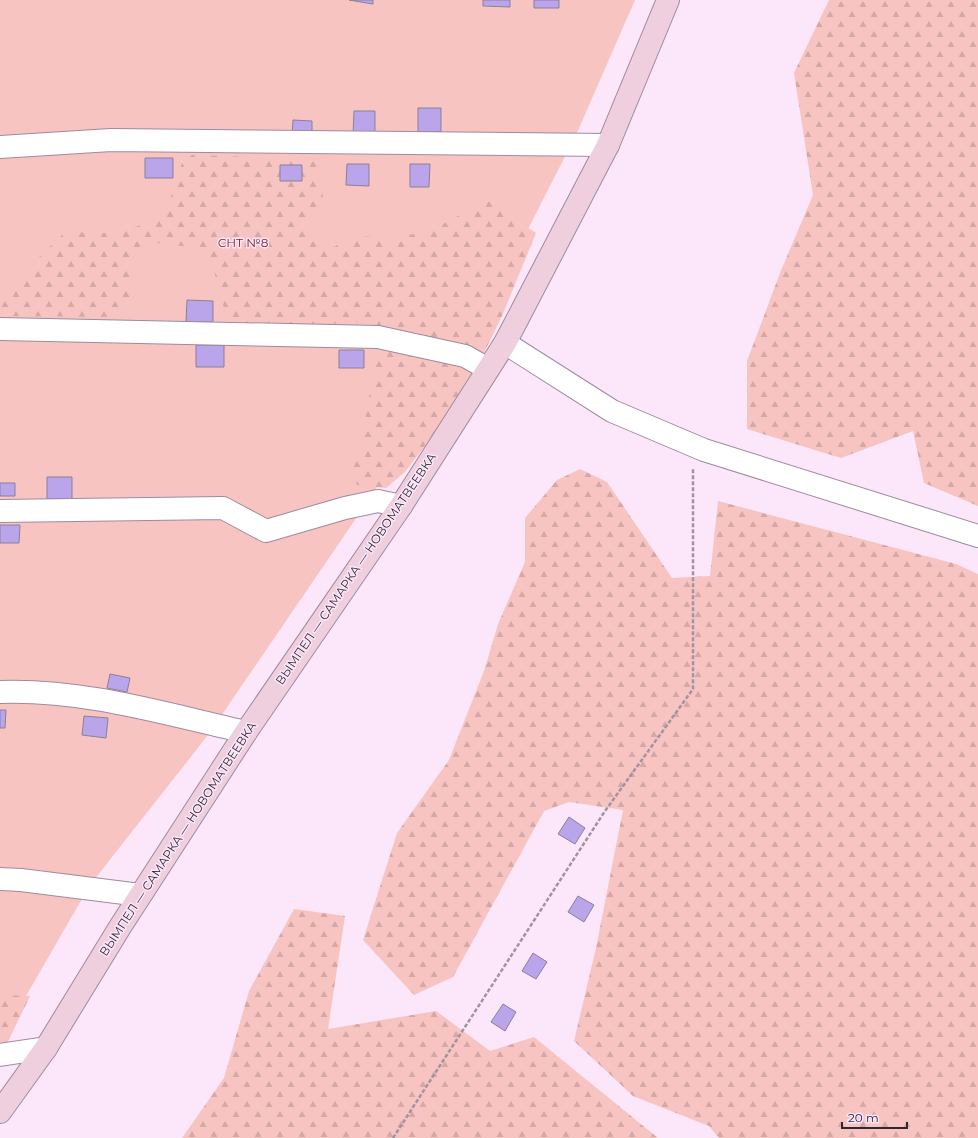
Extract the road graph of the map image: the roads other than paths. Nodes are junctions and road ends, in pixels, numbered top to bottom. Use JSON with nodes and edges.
{"nodes":[{"id":1,"x":668,"y":0,"type":"edge"},
{"id":2,"x":608,"y":145,"type":"junction"},
{"id":3,"x":0,"y":147,"type":"edge"},
{"id":4,"x":0,"y":329,"type":"edge"},
{"id":5,"x":505,"y":343,"type":"junction"},
{"id":6,"x":488,"y":369,"type":"junction"},
{"id":7,"x":401,"y":506,"type":"junction"},
{"id":8,"x":0,"y":511,"type":"edge"},
{"id":9,"x":978,"y":536,"type":"edge"},
{"id":10,"x":0,"y":692,"type":"edge"},
{"id":11,"x":246,"y":732,"type":"junction"},
{"id":12,"x":0,"y":879,"type":"edge"},
{"id":13,"x":140,"y":895,"type":"junction"},
{"id":14,"x":46,"y":1048,"type":"junction"},
{"id":15,"x":0,"y":1055,"type":"edge"},
{"id":16,"x":0,"y":1112,"type":"edge"}],
"edges":[{"from":1,"to":2,"type":"main road","name":"ВЫМПЕЛ — САМАРКА — НОВОМАТВЕЕВКА"},
{"from":2,"to":3,"type":"street"},
{"from":2,"to":5,"type":"main road","name":"ВЫМПЕЛ — САМАРКА — НОВОМАТВЕЕВКА"},
{"from":4,"to":6,"type":"street"},
{"from":5,"to":6,"type":"main road","name":"ВЫМПЕЛ — САМАРКА — НОВОМАТВЕЕВКА"},
{"from":5,"to":9,"type":"street"},
{"from":6,"to":7,"type":"main road","name":"ВЫМПЕЛ — САМАРКА — НОВОМАТВЕЕВКА"},
{"from":7,"to":8,"type":"street"},
{"from":7,"to":11,"type":"main road","name":"ВЫМПЕЛ — САМАРКА — НОВОМАТВЕЕВКА"},
{"from":10,"to":11,"type":"street"},
{"from":11,"to":13,"type":"main road","name":"ВЫМПЕЛ — САМАРКА — НОВОМАТВЕЕВКА"},
{"from":12,"to":13,"type":"street"},
{"from":13,"to":14,"type":"main road","name":"ВЫМПЕЛ — САМАРКА — НОВОМАТВЕЕВКА"},
{"from":14,"to":15,"type":"street"},
{"from":14,"to":16,"type":"main road","name":"ВЫМПЕЛ — САМАРКА — НОВОМАТВЕЕВКА"}]}
